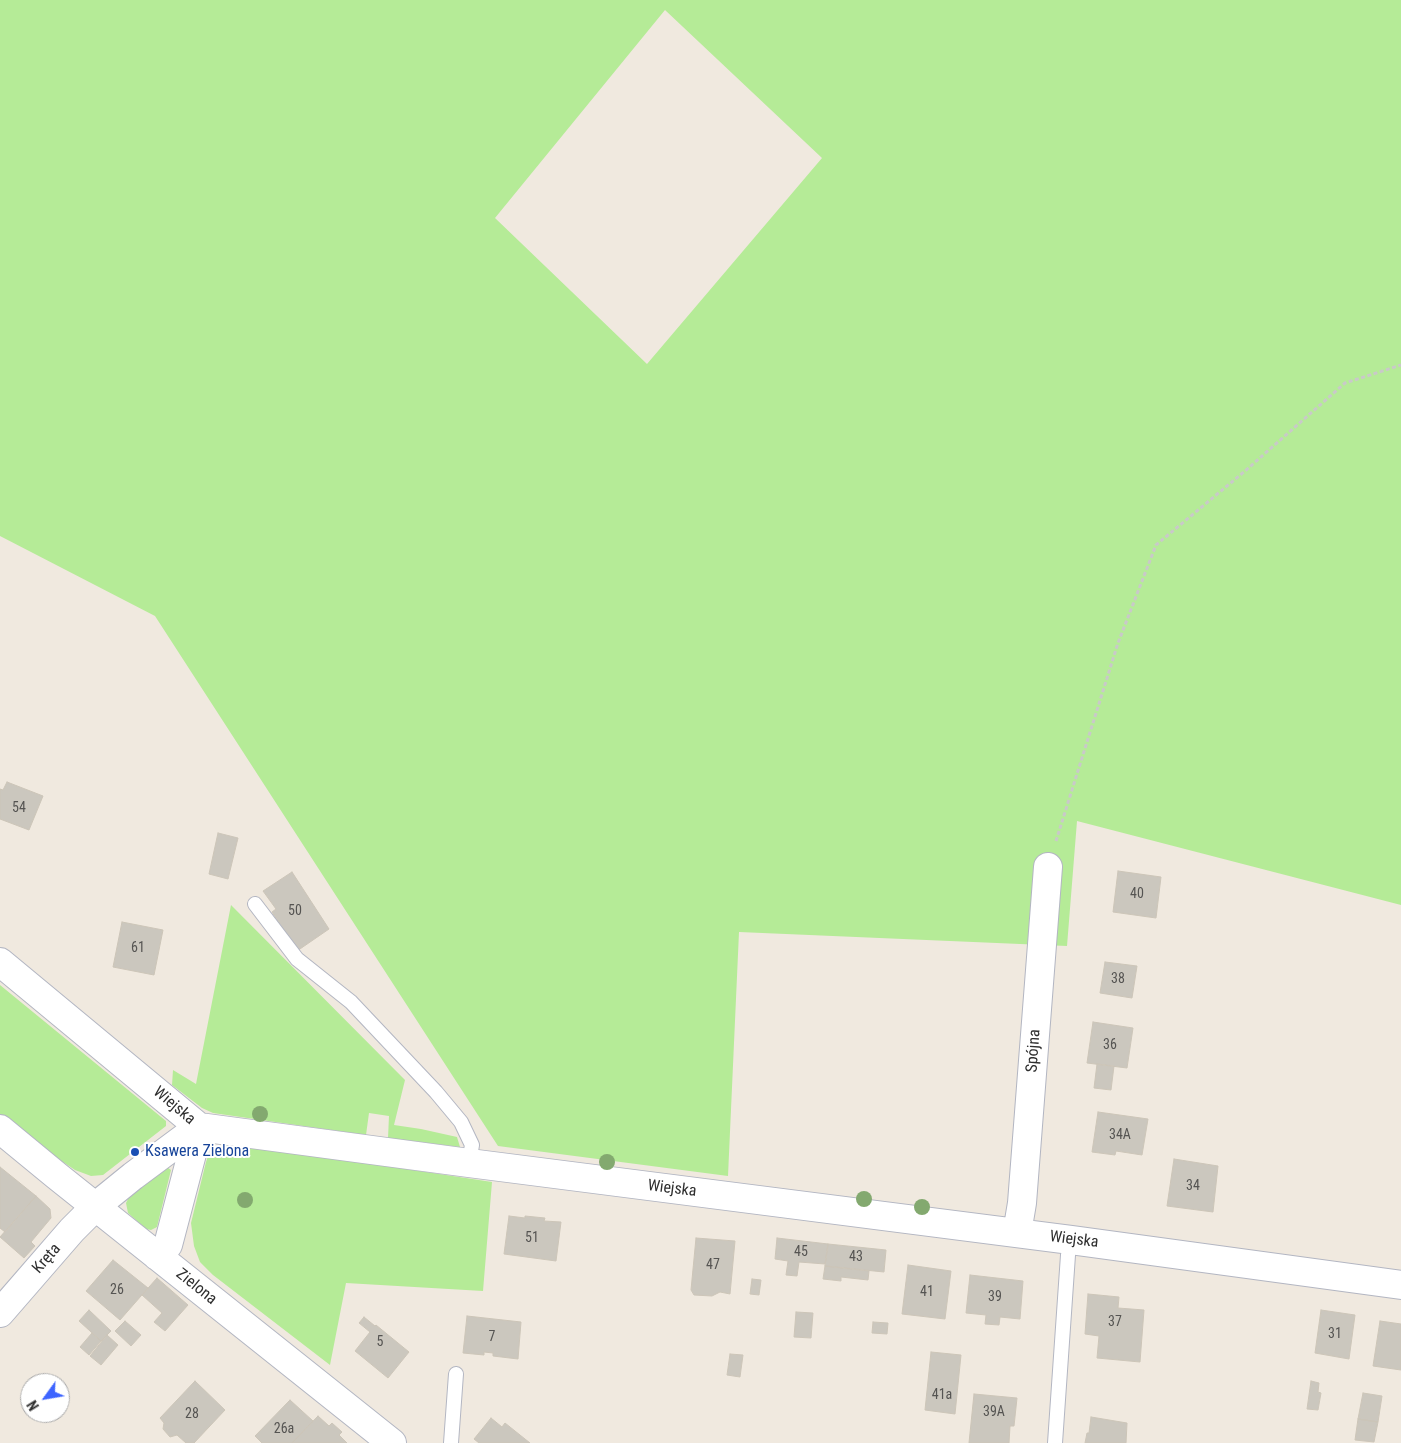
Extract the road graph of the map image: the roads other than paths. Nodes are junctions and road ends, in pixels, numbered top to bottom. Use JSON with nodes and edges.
{"nodes":[{"id":1,"x":1048,"y":867,"type":"road end"},
{"id":2,"x":255,"y":904,"type":"dead end"},
{"id":3,"x":0,"y":962,"type":"edge"},
{"id":4,"x":199,"y":1127,"type":"junction"},
{"id":5,"x":0,"y":1129,"type":"edge"},
{"id":6,"x":469,"y":1163,"type":"junction"},
{"id":7,"x":96,"y":1206,"type":"junction"},
{"id":8,"x":1017,"y":1233,"type":"junction"},
{"id":9,"x":1071,"y":1240,"type":"junction"},
{"id":10,"x":157,"y":1256,"type":"junction"},
{"id":11,"x":1401,"y":1285,"type":"edge"},
{"id":12,"x":0,"y":1313,"type":"edge"},
{"id":13,"x":456,"y":1374,"type":"dead end"},
{"id":14,"x":392,"y":1443,"type":"edge"},
{"id":15,"x":451,"y":1443,"type":"edge"},
{"id":16,"x":1055,"y":1443,"type":"edge"}],
"edges":[{"from":1,"to":8,"type":"street","name":"Spójna"},
{"from":2,"to":6,"type":"lane"},
{"from":3,"to":4,"type":"street","name":"Wiejska"},
{"from":4,"to":6,"type":"street","name":"Wiejska"},
{"from":4,"to":7,"type":"street","name":"Kręta"},
{"from":4,"to":10,"type":"street"},
{"from":5,"to":7,"type":"street","name":"Zielona"},
{"from":6,"to":8,"type":"street","name":"Wiejska"},
{"from":7,"to":10,"type":"street","name":"Zielona"},
{"from":7,"to":12,"type":"street","name":"Kręta"},
{"from":8,"to":9,"type":"street","name":"Wiejska"},
{"from":9,"to":11,"type":"street","name":"Wiejska"},
{"from":9,"to":16,"type":"lane"},
{"from":10,"to":14,"type":"street","name":"Zielona"},
{"from":13,"to":15,"type":"lane"}]}
